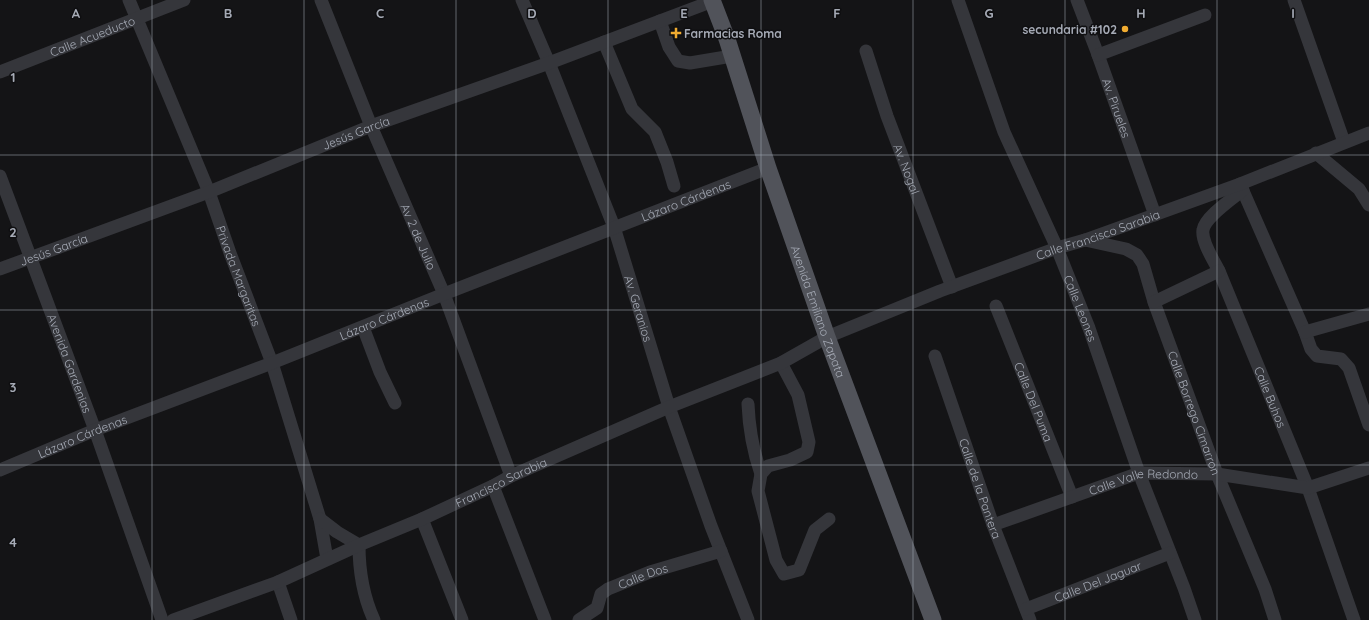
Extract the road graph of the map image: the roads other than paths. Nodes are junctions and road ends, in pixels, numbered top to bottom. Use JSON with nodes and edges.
{"nodes":[{"id":1,"x":129,"y":0,"type":"edge"},
{"id":2,"x":184,"y":0,"type":"edge"},
{"id":3,"x":321,"y":0,"type":"edge"},
{"id":4,"x":522,"y":0,"type":"edge"},
{"id":5,"x":958,"y":0,"type":"edge"},
{"id":6,"x":1077,"y":0,"type":"edge"},
{"id":7,"x":1294,"y":0,"type":"edge"},
{"id":8,"x":712,"y":1,"type":"edge"},
{"id":9,"x":1205,"y":15,"type":"dead end"},
{"id":10,"x":136,"y":19,"type":"junction"},
{"id":11,"x":660,"y":21,"type":"junction"},
{"id":12,"x":604,"y":42,"type":"junction"},
{"id":13,"x":866,"y":51,"type":"dead end"},
{"id":14,"x":1098,"y":55,"type":"junction"},
{"id":15,"x":732,"y":56,"type":"junction"},
{"id":16,"x":549,"y":63,"type":"junction"},
{"id":17,"x":0,"y":72,"type":"edge"},
{"id":18,"x":371,"y":126,"type":"junction"},
{"id":19,"x":1369,"y":133,"type":"edge"},
{"id":20,"x":1344,"y":142,"type":"junction"},
{"id":21,"x":1316,"y":153,"type":"junction"},
{"id":22,"x":768,"y":168,"type":"junction"},
{"id":23,"x":0,"y":176,"type":"edge"},
{"id":24,"x":674,"y":186,"type":"dead end"},
{"id":25,"x":1241,"y":187,"type":"junction"},
{"id":26,"x":209,"y":192,"type":"junction"},
{"id":27,"x":1369,"y":205,"type":"edge"},
{"id":28,"x":1155,"y":215,"type":"junction"},
{"id":29,"x":614,"y":227,"type":"junction"},
{"id":30,"x":1085,"y":240,"type":"junction"},
{"id":31,"x":1057,"y":248,"type":"junction"},
{"id":32,"x":30,"y":257,"type":"junction"},
{"id":33,"x":0,"y":269,"type":"edge"},
{"id":34,"x":1219,"y":271,"type":"junction"},
{"id":35,"x":952,"y":287,"type":"junction"},
{"id":36,"x":444,"y":294,"type":"junction"},
{"id":37,"x":1154,"y":302,"type":"junction"},
{"id":38,"x":996,"y":306,"type":"dead end"},
{"id":39,"x":1369,"y":314,"type":"edge"},
{"id":40,"x":363,"y":327,"type":"junction"},
{"id":41,"x":1305,"y":332,"type":"junction"},
{"id":42,"x":827,"y":337,"type":"junction"},
{"id":43,"x":935,"y":356,"type":"dead end"},
{"id":44,"x":272,"y":363,"type":"junction"},
{"id":45,"x":781,"y":363,"type":"junction"},
{"id":46,"x":395,"y":403,"type":"dead end"},
{"id":47,"x":748,"y":404,"type":"dead end"},
{"id":48,"x":669,"y":407,"type":"junction"},
{"id":49,"x":1369,"y":425,"type":"edge"},
{"id":50,"x":94,"y":430,"type":"junction"},
{"id":51,"x":1369,"y":468,"type":"edge"},
{"id":52,"x":0,"y":470,"type":"edge"},
{"id":53,"x":1139,"y":473,"type":"junction"},
{"id":54,"x":761,"y":474,"type":"junction"},
{"id":55,"x":1217,"y":474,"type":"junction"},
{"id":56,"x":511,"y":476,"type":"junction"},
{"id":57,"x":493,"y":486,"type":"junction"},
{"id":58,"x":1308,"y":488,"type":"junction"},
{"id":59,"x":1072,"y":497,"type":"junction"},
{"id":60,"x":320,"y":519,"type":"junction"},
{"id":61,"x":422,"y":519,"type":"junction"},
{"id":62,"x":829,"y":519,"type":"dead end"},
{"id":63,"x":993,"y":526,"type":"junction"},
{"id":64,"x":359,"y":545,"type":"junction"},
{"id":65,"x":721,"y":551,"type":"junction"},
{"id":66,"x":1170,"y":553,"type":"junction"},
{"id":67,"x":327,"y":559,"type":"junction"},
{"id":68,"x":278,"y":582,"type":"junction"},
{"id":69,"x":1028,"y":615,"type":"edge"},
{"id":70,"x":162,"y":620,"type":"edge"},
{"id":71,"x":172,"y":620,"type":"edge"},
{"id":72,"x":291,"y":620,"type":"edge"},
{"id":73,"x":374,"y":620,"type":"edge"},
{"id":74,"x":462,"y":620,"type":"edge"},
{"id":75,"x":545,"y":620,"type":"edge"},
{"id":76,"x":579,"y":620,"type":"edge"},
{"id":77,"x":748,"y":620,"type":"edge"},
{"id":78,"x":933,"y":620,"type":"edge"},
{"id":79,"x":1195,"y":620,"type":"edge"},
{"id":80,"x":1275,"y":620,"type":"edge"},
{"id":81,"x":1354,"y":620,"type":"edge"}],
"edges":[{"from":1,"to":10,"type":"street","name":"Privada Margaritas"},
{"from":2,"to":10,"type":"street","name":"Calle Acueducto"},
{"from":3,"to":18,"type":"street","name":"Av 2 de Julio"},
{"from":4,"to":16,"type":"street","name":"Av. Geranios"},
{"from":5,"to":31,"type":"street","name":"Calle Leones"},
{"from":6,"to":14,"type":"street","name":"Av. Pirueles"},
{"from":7,"to":20,"type":"street"},
{"from":8,"to":11,"type":"street","name":"Jesús García"},
{"from":8,"to":15,"type":"main road","name":"Avenida Emiliano Zapata"},
{"from":9,"to":14,"type":"street"},
{"from":10,"to":17,"type":"street","name":"Calle Acueducto"},
{"from":10,"to":26,"type":"street","name":"Privada Margaritas"},
{"from":11,"to":12,"type":"street","name":"Jesús García"},
{"from":11,"to":15,"type":"street"},
{"from":12,"to":16,"type":"street","name":"Jesús García"},
{"from":12,"to":24,"type":"street"},
{"from":13,"to":35,"type":"street","name":"Av. Nogal"},
{"from":14,"to":28,"type":"street","name":"Av. Pirueles"},
{"from":15,"to":22,"type":"main road","name":"Avenida Emiliano Zapata"},
{"from":16,"to":18,"type":"street","name":"Jesús García"},
{"from":16,"to":29,"type":"street","name":"Av. Geranios"},
{"from":18,"to":26,"type":"street","name":"Jesús García"},
{"from":18,"to":36,"type":"street","name":"Av 2 de Julio"},
{"from":19,"to":20,"type":"street","name":"Calle Francisco Sarabia"},
{"from":20,"to":21,"type":"street","name":"Calle Francisco Sarabia"},
{"from":21,"to":25,"type":"street","name":"Calle Francisco Sarabia"},
{"from":21,"to":27,"type":"street"},
{"from":22,"to":29,"type":"street","name":"Lázaro Cárdenas"},
{"from":22,"to":42,"type":"main road","name":"Avenida Emiliano Zapata"},
{"from":23,"to":32,"type":"street","name":"Avenida Gardenias"},
{"from":25,"to":28,"type":"street","name":"Calle Francisco Sarabia"},
{"from":25,"to":34,"type":"street","name":"Calle Buhos"},
{"from":25,"to":41,"type":"street"},
{"from":26,"to":32,"type":"street","name":"Jesús García"},
{"from":26,"to":44,"type":"street","name":"Privada Margaritas"},
{"from":28,"to":30,"type":"street","name":"Calle Francisco Sarabia"},
{"from":29,"to":36,"type":"street","name":"Lázaro Cárdenas"},
{"from":29,"to":48,"type":"street","name":"Av. Geranios"},
{"from":30,"to":31,"type":"street","name":"Calle Francisco Sarabia"},
{"from":30,"to":37,"type":"street","name":"Calle Borrego Cimarron"},
{"from":31,"to":35,"type":"street","name":"Calle Francisco Sarabia"},
{"from":31,"to":53,"type":"street","name":"Calle Leones"},
{"from":32,"to":33,"type":"street","name":"Jesús García"},
{"from":32,"to":50,"type":"street","name":"Avenida Gardenias"},
{"from":34,"to":37,"type":"street"},
{"from":34,"to":58,"type":"street","name":"Calle Buhos"},
{"from":35,"to":42,"type":"street","name":"Calle Francisco Sarabia"},
{"from":36,"to":40,"type":"street","name":"Lázaro Cárdenas"},
{"from":36,"to":56,"type":"street","name":"Av 2 de Julio"},
{"from":37,"to":55,"type":"street","name":"Calle Borrego Cimarron"},
{"from":38,"to":59,"type":"street","name":"Calle Del Puma"},
{"from":39,"to":41,"type":"street"},
{"from":40,"to":44,"type":"street","name":"Lázaro Cárdenas"},
{"from":40,"to":46,"type":"street"},
{"from":41,"to":49,"type":"street"},
{"from":42,"to":45,"type":"street","name":"Francisco Sarabia"},
{"from":42,"to":78,"type":"main road","name":"Avenida Emiliano Zapata"},
{"from":43,"to":63,"type":"street","name":"Calle de la Pantera"},
{"from":44,"to":50,"type":"street","name":"Lázaro Cárdenas"},
{"from":44,"to":60,"type":"street","name":"Privada Margaritas"},
{"from":45,"to":48,"type":"street","name":"Francisco Sarabia"},
{"from":45,"to":54,"type":"street"},
{"from":47,"to":54,"type":"street"},
{"from":48,"to":56,"type":"street","name":"Francisco Sarabia"},
{"from":48,"to":65,"type":"street","name":"Av. Geranios"},
{"from":50,"to":52,"type":"street","name":"Lázaro Cárdenas"},
{"from":50,"to":70,"type":"street","name":"Avenida Gardenias"},
{"from":51,"to":58,"type":"street","name":"Calle Valle Redondo"},
{"from":53,"to":55,"type":"street","name":"Calle Valle Redondo"},
{"from":53,"to":59,"type":"street","name":"Calle Valle Redondo"},
{"from":53,"to":66,"type":"street","name":"Calle Leones"},
{"from":54,"to":62,"type":"street"},
{"from":55,"to":58,"type":"street","name":"Calle Valle Redondo"},
{"from":55,"to":80,"type":"street","name":"Calle Borrego Cimarron"},
{"from":56,"to":57,"type":"street","name":"Francisco Sarabia"},
{"from":57,"to":61,"type":"street","name":"Francisco Sarabia"},
{"from":57,"to":75,"type":"street"},
{"from":58,"to":81,"type":"street","name":"Calle Buhos"},
{"from":59,"to":63,"type":"street","name":"Calle Valle Redondo"},
{"from":60,"to":64,"type":"street"},
{"from":60,"to":67,"type":"street","name":"Privada Margaritas"},
{"from":61,"to":64,"type":"street","name":"Francisco Sarabia"},
{"from":61,"to":74,"type":"street"},
{"from":63,"to":69,"type":"street","name":"Calle de la Pantera"},
{"from":64,"to":67,"type":"street","name":"Francisco Sarabia"},
{"from":64,"to":73,"type":"street"},
{"from":65,"to":76,"type":"street","name":"Calle Dos"},
{"from":65,"to":77,"type":"street","name":"Av. Geranios"},
{"from":66,"to":69,"type":"street","name":"Calle Del Jaguar"},
{"from":66,"to":79,"type":"street","name":"Calle Leones"},
{"from":67,"to":68,"type":"street","name":"Francisco Sarabia"},
{"from":68,"to":71,"type":"street","name":"Francisco Sarabia"},
{"from":68,"to":72,"type":"street"}]}
